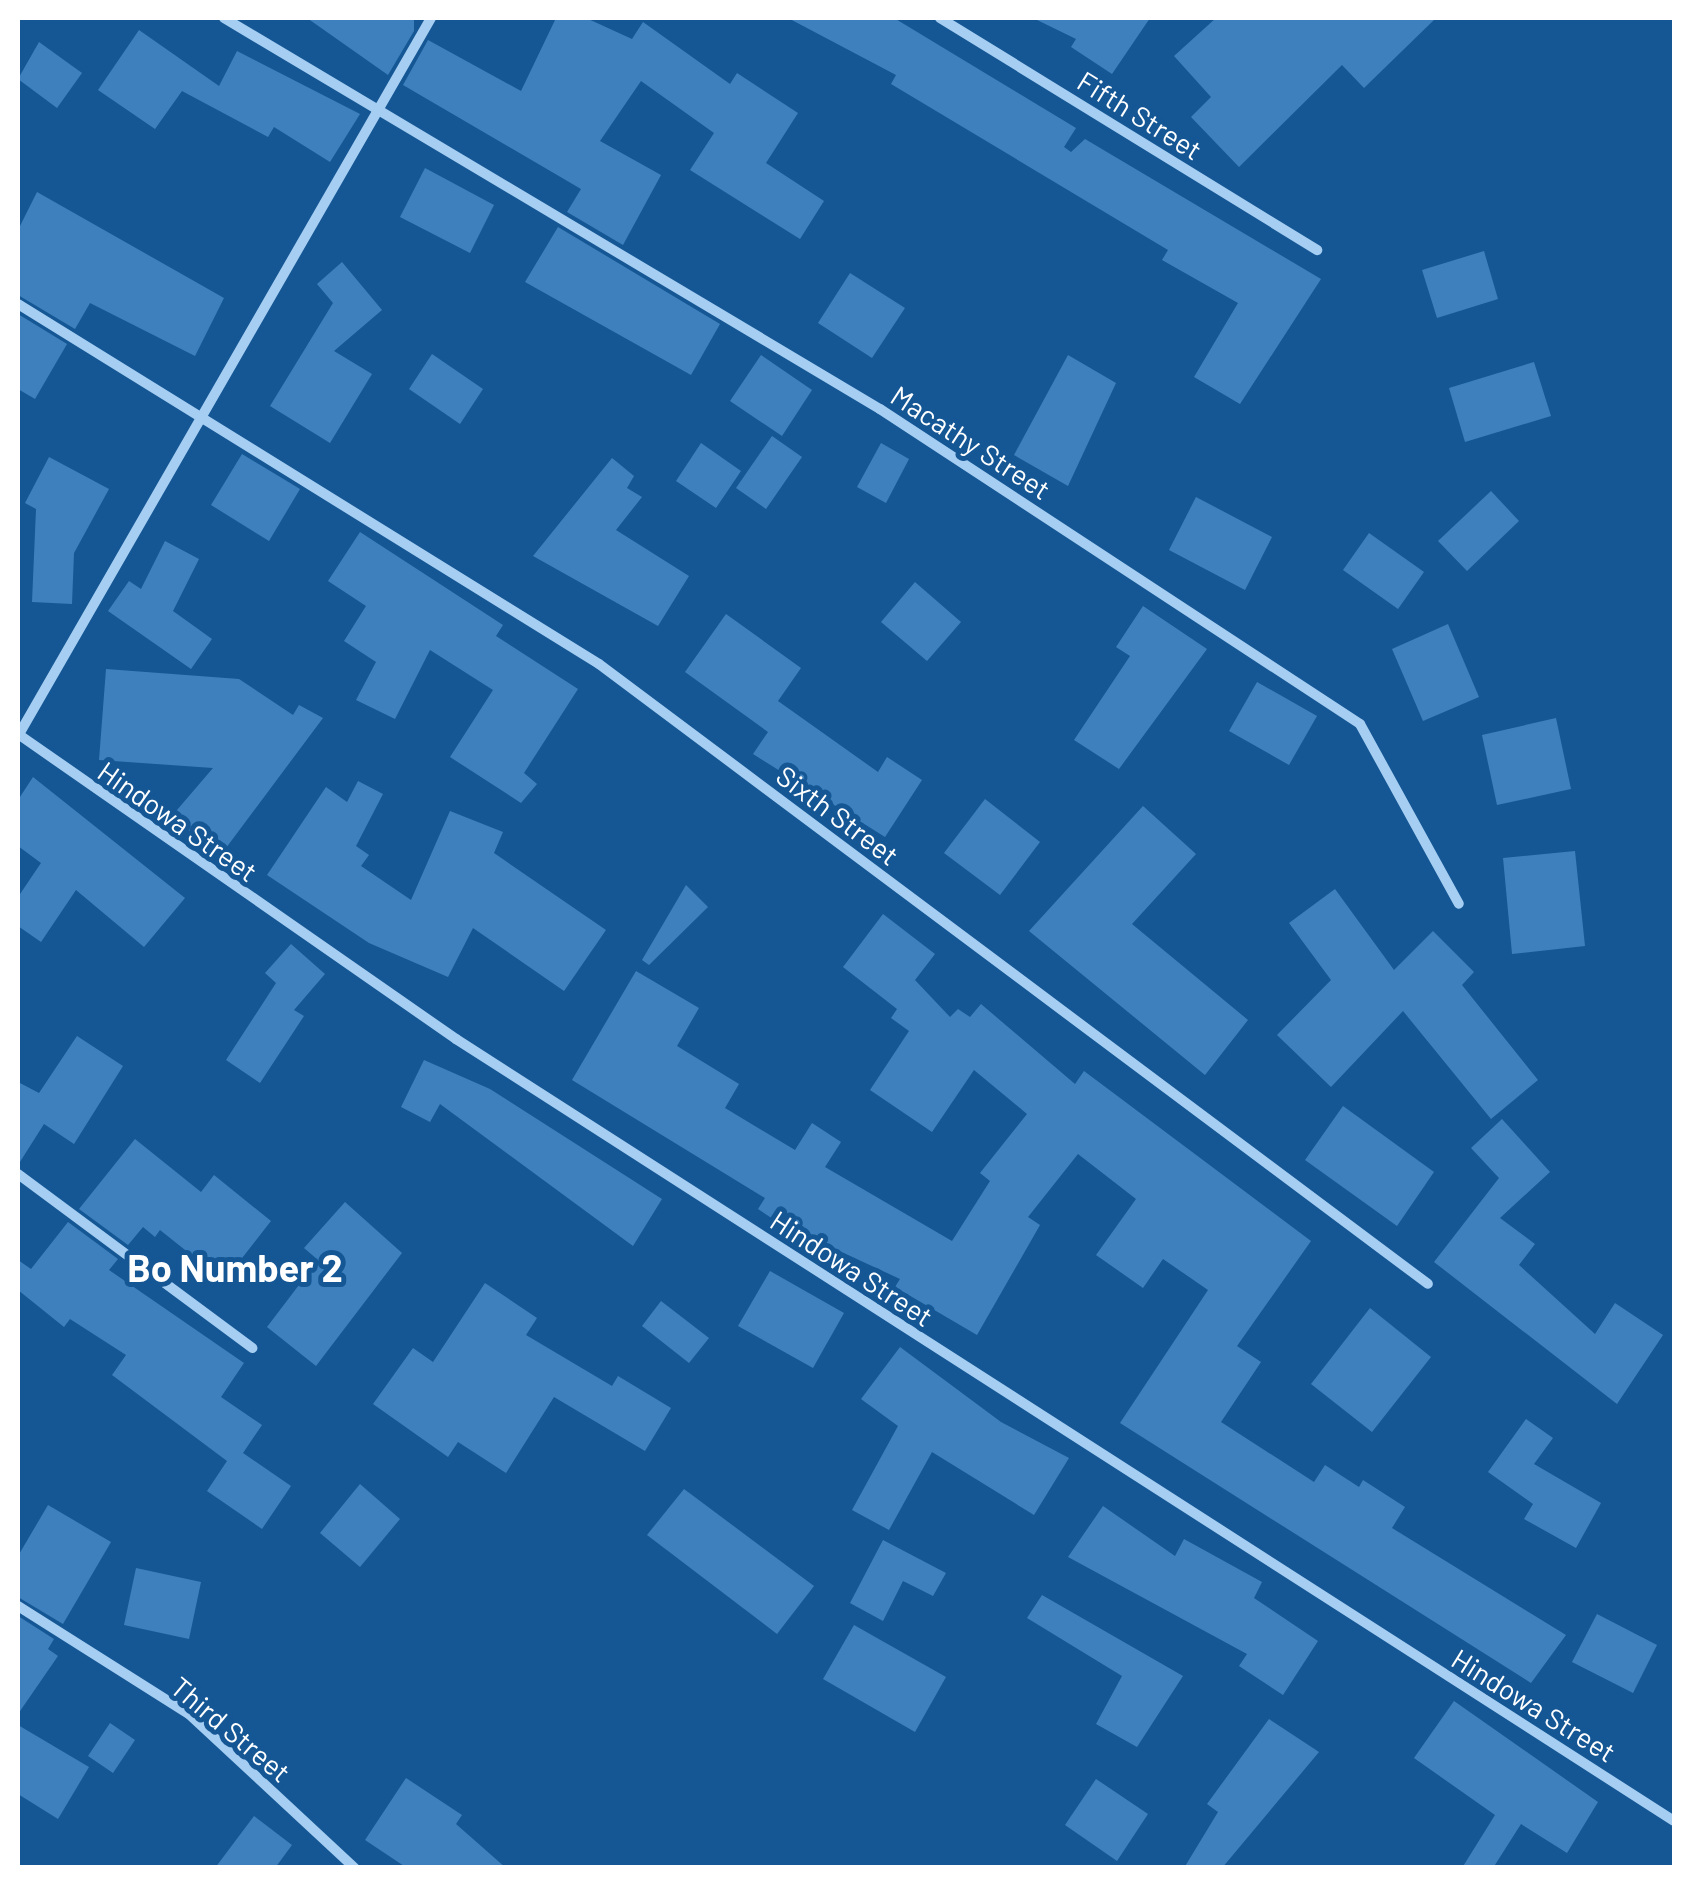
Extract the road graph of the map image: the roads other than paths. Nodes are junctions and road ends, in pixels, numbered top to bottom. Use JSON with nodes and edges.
{"nodes":[{"id":1,"x":224,"y":18,"type":"edge"},
{"id":2,"x":431,"y":18,"type":"edge"},
{"id":3,"x":940,"y":18,"type":"edge"},
{"id":4,"x":374,"y":104,"type":"junction"},
{"id":5,"x":1317,"y":250,"type":"dead end"},
{"id":6,"x":18,"y":304,"type":"edge"},
{"id":7,"x":200,"y":413,"type":"junction"},
{"id":8,"x":18,"y":735,"type":"edge"},
{"id":9,"x":1459,"y":904,"type":"dead end"},
{"id":10,"x":18,"y":1174,"type":"edge"},
{"id":11,"x":1428,"y":1284,"type":"dead end"},
{"id":12,"x":252,"y":1348,"type":"dead end"},
{"id":13,"x":18,"y":1606,"type":"edge"},
{"id":14,"x":1674,"y":1821,"type":"edge"},
{"id":15,"x":355,"y":1868,"type":"edge"}],
"edges":[{"from":1,"to":4,"type":"street","name":"Macathy Street"},
{"from":2,"to":4,"type":"street"},
{"from":3,"to":5,"type":"street","name":"Fifth Street"},
{"from":4,"to":7,"type":"street"},
{"from":4,"to":9,"type":"street","name":"Macathy Street"},
{"from":6,"to":7,"type":"street","name":"Sixth Street"},
{"from":7,"to":8,"type":"street"},
{"from":7,"to":11,"type":"street","name":"Sixth Street"},
{"from":8,"to":14,"type":"street","name":"Hindowa Street"},
{"from":10,"to":12,"type":"street"},
{"from":13,"to":15,"type":"street","name":"Third Street"}]}
